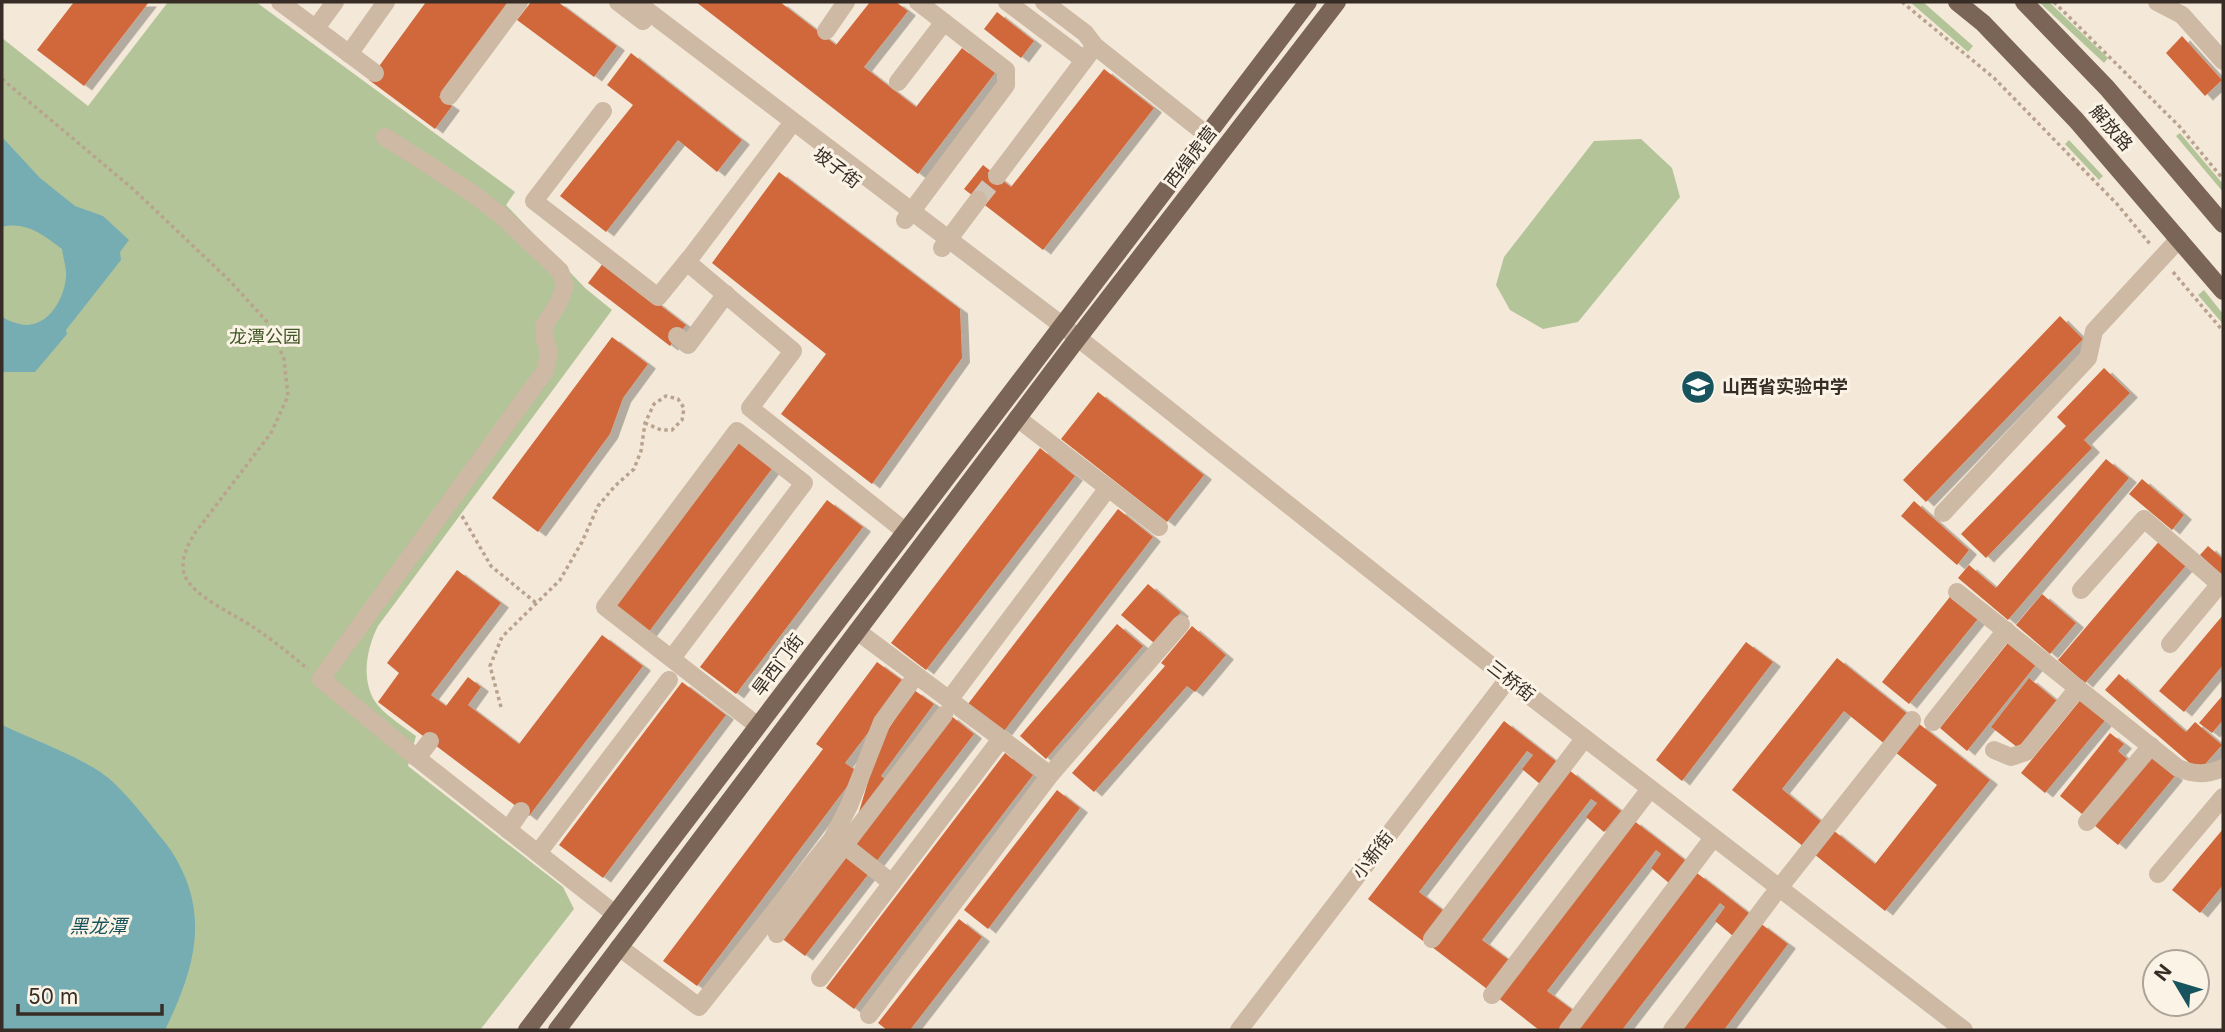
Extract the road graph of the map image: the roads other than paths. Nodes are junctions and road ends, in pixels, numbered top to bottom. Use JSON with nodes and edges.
{"nodes":[{"id":1,"x":280,"y":2,"type":"edge"},
{"id":2,"x":335,"y":2,"type":"edge"},
{"id":3,"x":386,"y":2,"type":"edge"},
{"id":4,"x":519,"y":2,"type":"edge"},
{"id":5,"x":618,"y":2,"type":"edge"},
{"id":6,"x":846,"y":2,"type":"edge"},
{"id":7,"x":918,"y":2,"type":"edge"},
{"id":8,"x":1007,"y":2,"type":"edge"},
{"id":9,"x":1044,"y":2,"type":"edge"},
{"id":10,"x":1308,"y":2,"type":"edge"},
{"id":11,"x":1337,"y":2,"type":"edge"},
{"id":12,"x":1957,"y":2,"type":"edge"},
{"id":13,"x":2024,"y":2,"type":"edge"},
{"id":14,"x":2157,"y":2,"type":"edge"},
{"id":15,"x":640,"y":6,"type":"edge"},
{"id":16,"x":2188,"y":8,"type":"edge"},
{"id":17,"x":944,"y":22,"type":"junction"},
{"id":18,"x":316,"y":28,"type":"junction"},
{"id":19,"x":826,"y":30,"type":"dead end"},
{"id":20,"x":1090,"y":53,"type":"junction"},
{"id":21,"x":349,"y":54,"type":"junction"},
{"id":22,"x":2223,"y":61,"type":"edge"},
{"id":23,"x":375,"y":73,"type":"dead end"},
{"id":24,"x":898,"y":82,"type":"dead end"},
{"id":25,"x":449,"y":96,"type":"dead end"},
{"id":26,"x":603,"y":111,"type":"dead end"},
{"id":27,"x":787,"y":130,"type":"junction"},
{"id":28,"x":1207,"y":135,"type":"junction"},
{"id":29,"x":385,"y":137,"type":"dead end"},
{"id":30,"x":997,"y":176,"type":"tunnel mouth"},
{"id":31,"x":978,"y":200,"type":"tunnel mouth"},
{"id":32,"x":909,"y":216,"type":"junction"},
{"id":33,"x":2223,"y":224,"type":"edge"},
{"id":34,"x":2179,"y":239,"type":"junction"},
{"id":35,"x":945,"y":243,"type":"junction"},
{"id":36,"x":689,"y":259,"type":"junction"},
{"id":37,"x":2223,"y":291,"type":"edge"},
{"id":38,"x":726,"y":295,"type":"junction"},
{"id":39,"x":1059,"y":330,"type":"junction"},
{"id":40,"x":677,"y":336,"type":"dead end"},
{"id":41,"x":1075,"y":342,"type":"junction"},
{"id":42,"x":1017,"y":418,"type":"junction"},
{"id":43,"x":1108,"y":488,"type":"junction"},
{"id":44,"x":1943,"y":513,"type":"dead end"},
{"id":45,"x":1159,"y":527,"type":"dead end"},
{"id":46,"x":906,"y":532,"type":"junction"},
{"id":47,"x":2222,"y":586,"type":"edge"},
{"id":48,"x":2081,"y":590,"type":"dead end"},
{"id":49,"x":1957,"y":592,"type":"dead end"},
{"id":50,"x":1181,"y":624,"type":"dead end"},
{"id":51,"x":857,"y":631,"type":"junction"},
{"id":52,"x":2006,"y":631,"type":"junction"},
{"id":53,"x":2170,"y":644,"type":"dead end"},
{"id":54,"x":672,"y":658,"type":"junction"},
{"id":55,"x":669,"y":680,"type":"dead end"},
{"id":56,"x":1504,"y":684,"type":"junction"},
{"id":57,"x":909,"y":685,"type":"dead end"},
{"id":58,"x":2078,"y":688,"type":"junction"},
{"id":59,"x":947,"y":708,"type":"junction"},
{"id":60,"x":1912,"y":720,"type":"dead end"},
{"id":61,"x":1933,"y":722,"type":"dead end"},
{"id":62,"x":758,"y":726,"type":"junction"},
{"id":63,"x":1001,"y":739,"type":"junction"},
{"id":64,"x":430,"y":741,"type":"dead end"},
{"id":65,"x":1581,"y":743,"type":"junction"},
{"id":66,"x":2151,"y":746,"type":"junction"},
{"id":67,"x":1994,"y":750,"type":"dead end"},
{"id":68,"x":416,"y":758,"type":"junction"},
{"id":69,"x":2223,"y":768,"type":"edge"},
{"id":70,"x":1050,"y":775,"type":"junction"},
{"id":71,"x":1647,"y":794,"type":"junction"},
{"id":72,"x":2223,"y":797,"type":"edge"},
{"id":73,"x":521,"y":811,"type":"dead end"},
{"id":74,"x":2087,"y":822,"type":"dead end"},
{"id":75,"x":508,"y":830,"type":"junction"},
{"id":76,"x":1709,"y":842,"type":"junction"},
{"id":77,"x":845,"y":846,"type":"junction"},
{"id":78,"x":538,"y":853,"type":"junction"},
{"id":79,"x":2158,"y":874,"type":"dead end"},
{"id":80,"x":892,"y":883,"type":"junction"},
{"id":81,"x":1775,"y":892,"type":"junction"},
{"id":82,"x":615,"y":914,"type":"junction"},
{"id":83,"x":777,"y":934,"type":"dead end"},
{"id":84,"x":1432,"y":939,"type":"dead end"},
{"id":85,"x":619,"y":947,"type":"junction"},
{"id":86,"x":820,"y":978,"type":"dead end"},
{"id":87,"x":1492,"y":995,"type":"dead end"},
{"id":88,"x":869,"y":1015,"type":"dead end"},
{"id":89,"x":1249,"y":1027,"type":"edge"},
{"id":90,"x":527,"y":1030,"type":"edge"},
{"id":91,"x":557,"y":1030,"type":"edge"},
{"id":92,"x":1568,"y":1030,"type":"edge"},
{"id":93,"x":1672,"y":1030,"type":"edge"},
{"id":94,"x":1944,"y":1030,"type":"edge"},
{"id":95,"x":1964,"y":1030,"type":"edge"}],
"edges":[{"from":1,"to":18,"type":"street"},
{"from":2,"to":18,"type":"street"},
{"from":3,"to":21,"type":"street"},
{"from":4,"to":25,"type":"street"},
{"from":5,"to":15,"type":"street","name":"坡子街"},
{"from":6,"to":19,"type":"street"},
{"from":7,"to":17,"type":"street"},
{"from":8,"to":20,"type":"street"},
{"from":9,"to":20,"type":"street"},
{"from":10,"to":28,"type":"main road","name":"西缉虎营"},
{"from":11,"to":41,"type":"main road","name":"西缉虎营"},
{"from":12,"to":34,"type":"main road","name":"解放路"},
{"from":13,"to":33,"type":"main road","name":"解放路"},
{"from":14,"to":16,"type":"street"},
{"from":15,"to":27,"type":"street","name":"坡子街"},
{"from":15,"to":32,"type":"street","name":"坡子街"},
{"from":16,"to":22,"type":"street"},
{"from":17,"to":24,"type":"street"},
{"from":17,"to":32,"type":"street"},
{"from":18,"to":21,"type":"street"},
{"from":20,"to":28,"type":"street"},
{"from":20,"to":30,"type":"street"},
{"from":21,"to":23,"type":"street"},
{"from":26,"to":36,"type":"street"},
{"from":27,"to":32,"type":"street","name":"坡子街"},
{"from":27,"to":36,"type":"street"},
{"from":28,"to":39,"type":"main road","name":"西缉虎营"},
{"from":29,"to":68,"type":"street"},
{"from":31,"to":35,"type":"street"},
{"from":32,"to":35,"type":"street","name":"坡子街"},
{"from":34,"to":37,"type":"main road","name":"解放路"},
{"from":34,"to":44,"type":"street"},
{"from":35,"to":39,"type":"street","name":"坡子街"},
{"from":36,"to":38,"type":"street"},
{"from":38,"to":40,"type":"street"},
{"from":38,"to":46,"type":"street"},
{"from":39,"to":41,"type":"street","name":"三桥街"},
{"from":39,"to":46,"type":"main road","name":"旱西门街"},
{"from":41,"to":42,"type":"main road"},
{"from":41,"to":56,"type":"street","name":"三桥街"},
{"from":42,"to":43,"type":"street"},
{"from":42,"to":51,"type":"main road"},
{"from":43,"to":45,"type":"street"},
{"from":43,"to":59,"type":"street"},
{"from":46,"to":62,"type":"main road","name":"旱西门街"},
{"from":47,"to":48,"type":"street"},
{"from":47,"to":53,"type":"street"},
{"from":49,"to":52,"type":"street"},
{"from":50,"to":70,"type":"street"},
{"from":51,"to":59,"type":"street"},
{"from":51,"to":85,"type":"main road"},
{"from":52,"to":58,"type":"street"},
{"from":52,"to":61,"type":"street"},
{"from":54,"to":54,"type":"street"},
{"from":54,"to":62,"type":"street"},
{"from":55,"to":78,"type":"street"},
{"from":56,"to":65,"type":"street","name":"三桥街"},
{"from":56,"to":89,"type":"street","name":"小新街"},
{"from":57,"to":85,"type":"street"},
{"from":58,"to":66,"type":"street"},
{"from":58,"to":67,"type":"street"},
{"from":59,"to":63,"type":"street"},
{"from":59,"to":77,"type":"street"},
{"from":60,"to":81,"type":"street"},
{"from":62,"to":82,"type":"main road","name":"旱西门街"},
{"from":63,"to":70,"type":"street"},
{"from":63,"to":80,"type":"street"},
{"from":64,"to":68,"type":"street"},
{"from":65,"to":71,"type":"street","name":"三桥街"},
{"from":65,"to":84,"type":"street"},
{"from":66,"to":69,"type":"street"},
{"from":66,"to":74,"type":"street"},
{"from":68,"to":75,"type":"street"},
{"from":70,"to":88,"type":"street"},
{"from":71,"to":76,"type":"street","name":"三桥街"},
{"from":71,"to":87,"type":"street"},
{"from":72,"to":79,"type":"street"},
{"from":73,"to":75,"type":"street"},
{"from":75,"to":78,"type":"street"},
{"from":76,"to":81,"type":"street","name":"三桥街"},
{"from":76,"to":92,"type":"street"},
{"from":77,"to":80,"type":"street"},
{"from":77,"to":83,"type":"street"},
{"from":78,"to":82,"type":"street"},
{"from":80,"to":86,"type":"street"},
{"from":81,"to":93,"type":"street"},
{"from":81,"to":94,"type":"street","name":"三桥街"},
{"from":81,"to":95,"type":"street","name":"三桥街"},
{"from":82,"to":90,"type":"main road","name":"旱西门街"},
{"from":85,"to":91,"type":"main road"}]}
